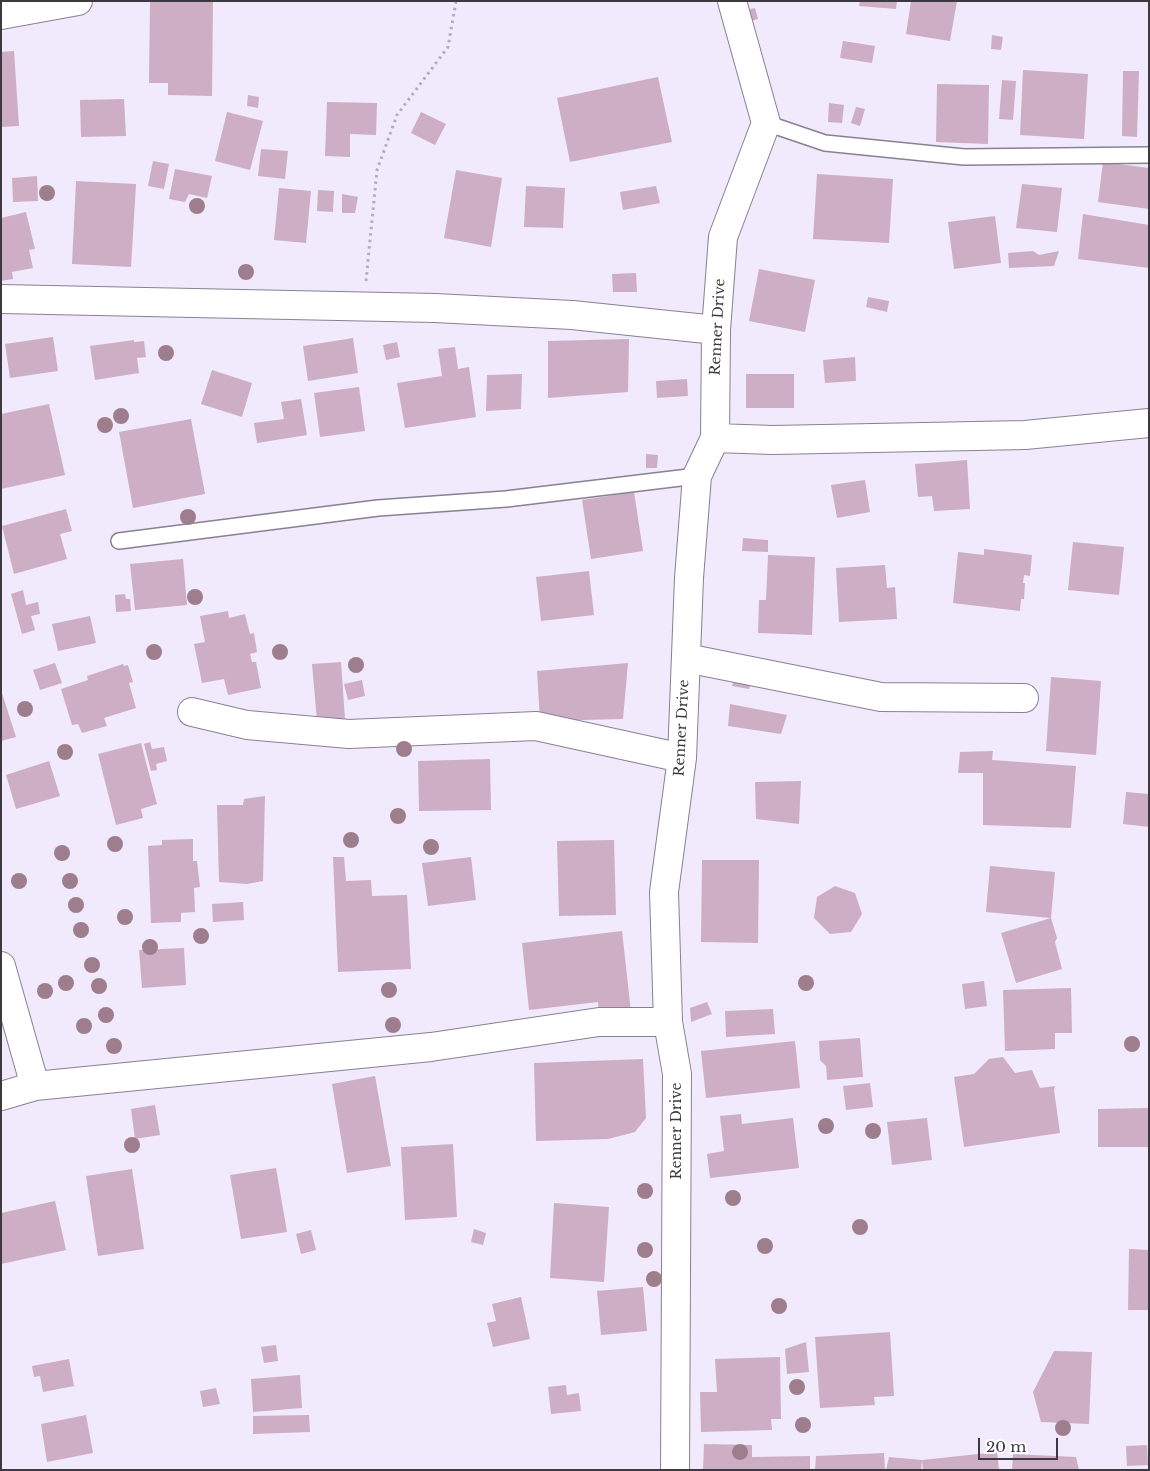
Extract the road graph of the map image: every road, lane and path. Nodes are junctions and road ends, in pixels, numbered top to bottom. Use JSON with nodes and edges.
{"nodes":[{"id":1,"x":78,"y":1,"type":"edge"},
{"id":2,"x":456,"y":1,"type":"edge"},
{"id":3,"x":732,"y":1,"type":"edge"},
{"id":4,"x":1,"y":15,"type":"edge"},
{"id":5,"x":766,"y":123,"type":"junction"},
{"id":6,"x":1149,"y":155,"type":"edge"},
{"id":7,"x":1,"y":300,"type":"edge"},
{"id":8,"x":364,"y":306,"type":"junction"},
{"id":9,"x":716,"y":330,"type":"junction"},
{"id":10,"x":1149,"y":423,"type":"edge"},
{"id":11,"x":715,"y":438,"type":"junction"},
{"id":12,"x":697,"y":476,"type":"junction"},
{"id":13,"x":119,"y":541,"type":"dead end"},
{"id":14,"x":686,"y":658,"type":"junction"},
{"id":15,"x":1024,"y":698,"type":"dead end"},
{"id":16,"x":192,"y":712,"type":"dead end"},
{"id":17,"x":682,"y":758,"type":"junction"},
{"id":18,"x":1,"y":966,"type":"edge"},
{"id":19,"x":668,"y":1022,"type":"junction"},
{"id":20,"x":35,"y":1086,"type":"junction"},
{"id":21,"x":1,"y":1096,"type":"edge"},
{"id":22,"x":675,"y":1470,"type":"edge"}],
"edges":[{"from":1,"to":4,"type":"street"},
{"from":2,"to":8,"type":"path"},
{"from":3,"to":5,"type":"street"},
{"from":5,"to":6,"type":"lane"},
{"from":5,"to":9,"type":"street","name":"Renner Drive"},
{"from":7,"to":8,"type":"street"},
{"from":8,"to":9,"type":"street"},
{"from":9,"to":11,"type":"street","name":"Renner Drive"},
{"from":10,"to":11,"type":"street"},
{"from":11,"to":12,"type":"street","name":"Renner Drive"},
{"from":12,"to":13,"type":"lane"},
{"from":12,"to":14,"type":"street","name":"Renner Drive"},
{"from":14,"to":15,"type":"street"},
{"from":14,"to":17,"type":"street","name":"Renner Drive"},
{"from":16,"to":17,"type":"street"},
{"from":17,"to":19,"type":"street","name":"Renner Drive"},
{"from":18,"to":20,"type":"street"},
{"from":19,"to":20,"type":"street"},
{"from":19,"to":22,"type":"street","name":"Renner Drive"},
{"from":20,"to":21,"type":"street"}]}
